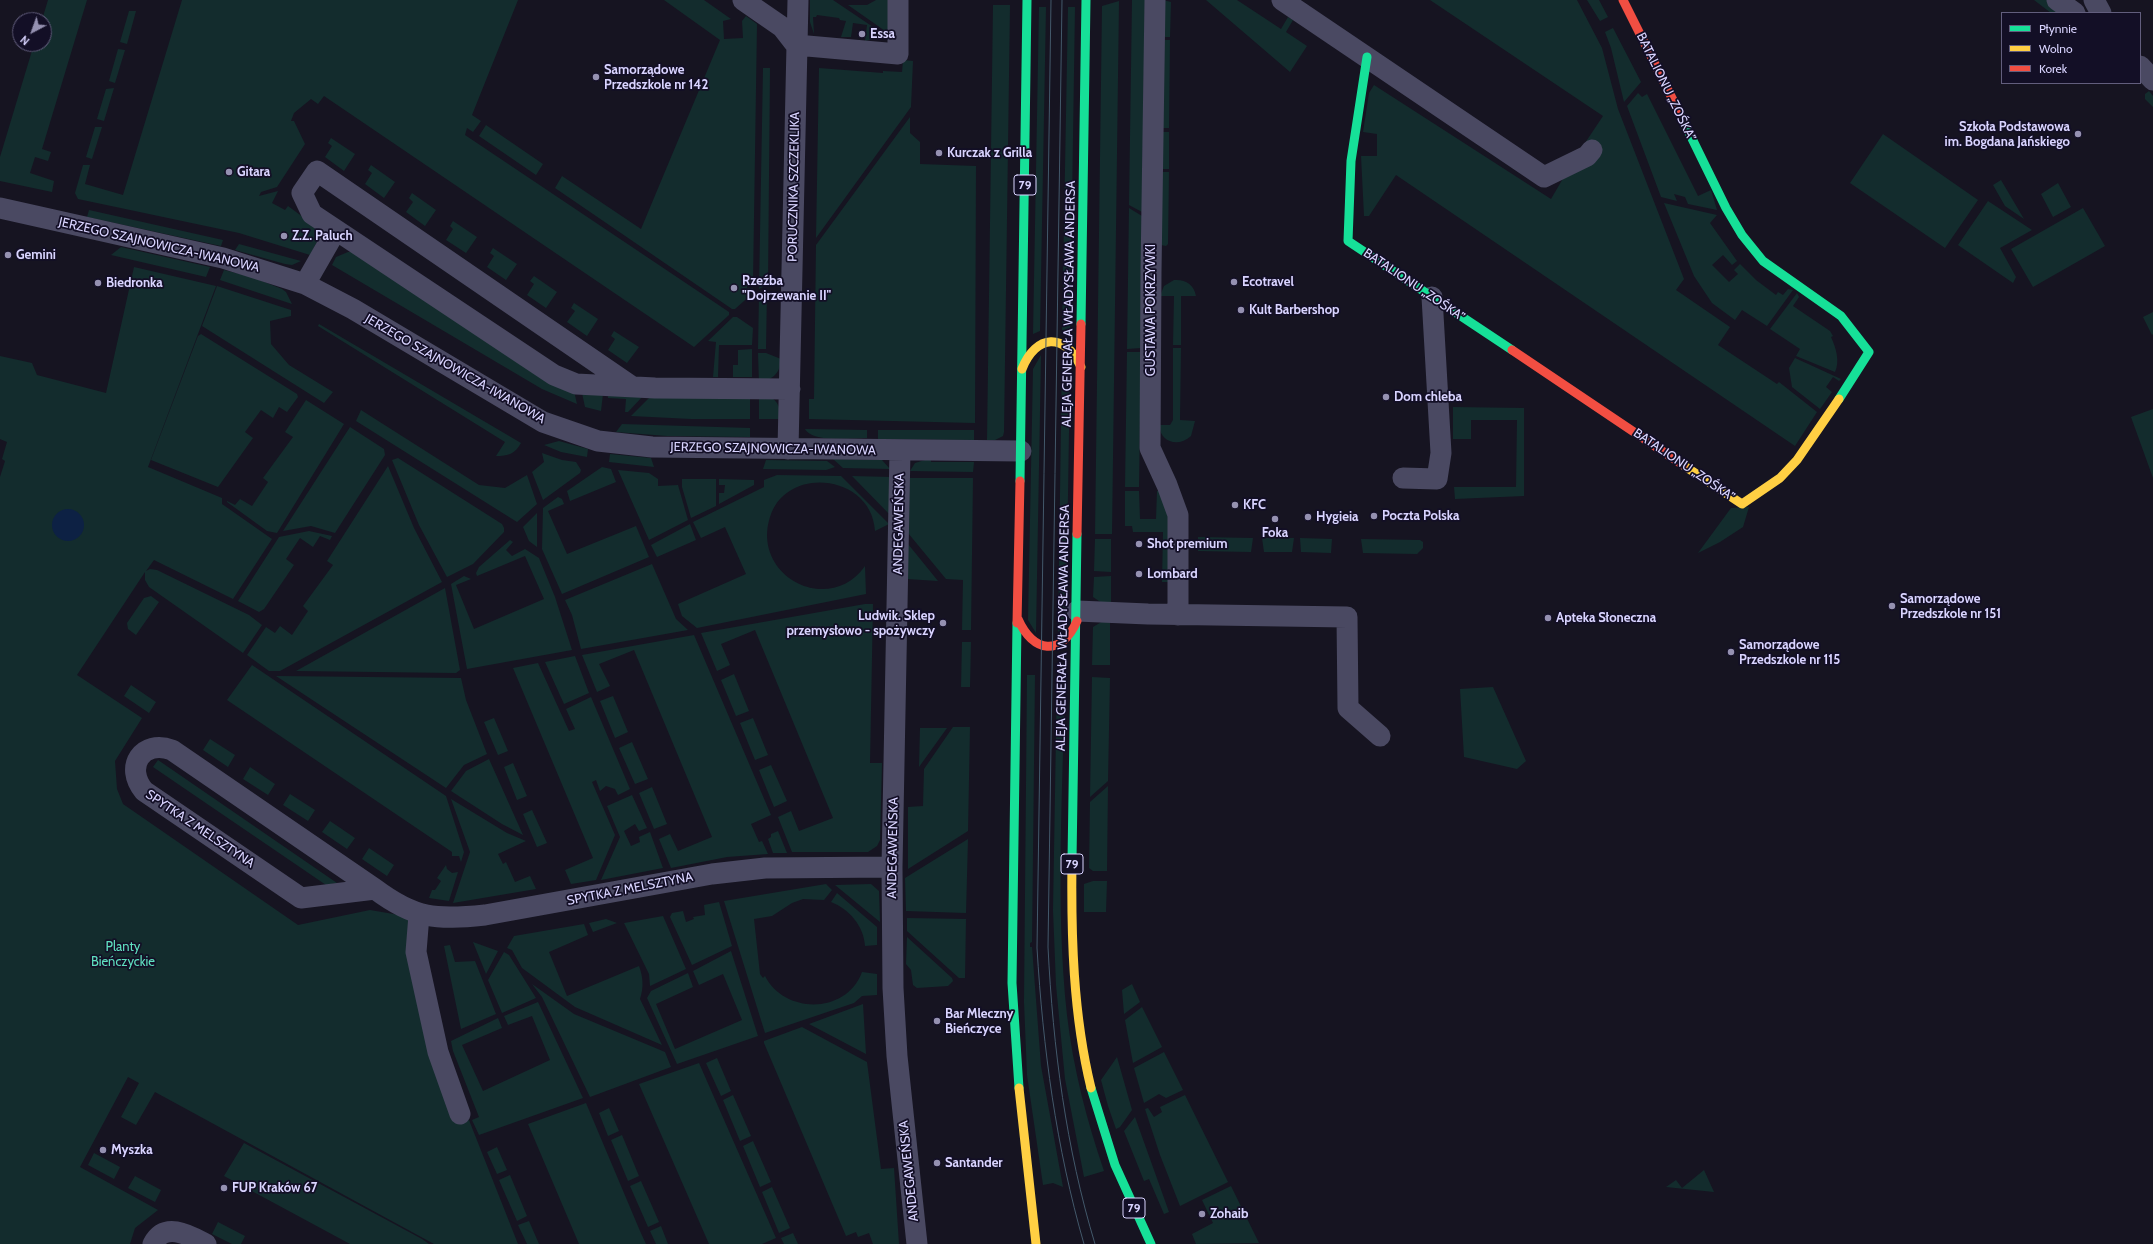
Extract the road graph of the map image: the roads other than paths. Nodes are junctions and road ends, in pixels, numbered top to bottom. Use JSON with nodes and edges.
{"nodes":[{"id":1,"x":743,"y":0,"type":"edge"},
{"id":2,"x":798,"y":0,"type":"edge"},
{"id":3,"x":898,"y":0,"type":"edge"},
{"id":4,"x":1027,"y":0,"type":"edge"},
{"id":5,"x":1086,"y":0,"type":"edge"},
{"id":6,"x":1155,"y":0,"type":"edge"},
{"id":7,"x":1282,"y":0,"type":"edge"},
{"id":8,"x":1623,"y":0,"type":"edge"},
{"id":9,"x":2057,"y":0,"type":"edge"},
{"id":10,"x":2094,"y":0,"type":"edge"},
{"id":11,"x":2074,"y":12,"type":"edge"},
{"id":12,"x":2100,"y":12,"type":"edge"},
{"id":13,"x":796,"y":45,"type":"junction"},
{"id":14,"x":1367,"y":57,"type":"junction"},
{"id":15,"x":2141,"y":67,"type":"edge"},
{"id":16,"x":2153,"y":80,"type":"edge"},
{"id":17,"x":1592,"y":150,"type":"dead end"},
{"id":18,"x":0,"y":208,"type":"edge"},
{"id":19,"x":336,"y":230,"type":"junction"},
{"id":20,"x":305,"y":284,"type":"junction"},
{"id":21,"x":1432,"y":297,"type":"junction"},
{"id":22,"x":1081,"y":367,"type":"junction"},
{"id":23,"x":1022,"y":369,"type":"junction"},
{"id":24,"x":631,"y":386,"type":"junction"},
{"id":25,"x":790,"y":389,"type":"junction"},
{"id":26,"x":788,"y":449,"type":"junction"},
{"id":27,"x":900,"y":450,"type":"junction"},
{"id":28,"x":1021,"y":451,"type":"junction"},
{"id":29,"x":1403,"y":478,"type":"dead end"},
{"id":30,"x":1178,"y":615,"type":"junction"},
{"id":31,"x":1077,"y":616,"type":"junction"},
{"id":32,"x":1018,"y":618,"type":"junction"},
{"id":33,"x":1380,"y":736,"type":"dead end"},
{"id":34,"x":892,"y":867,"type":"junction"},
{"id":35,"x":375,"y":889,"type":"junction"},
{"id":36,"x":419,"y":915,"type":"junction"},
{"id":37,"x":460,"y":1114,"type":"dead end"},
{"id":38,"x":153,"y":1244,"type":"edge"},
{"id":39,"x":206,"y":1244,"type":"edge"},
{"id":40,"x":917,"y":1244,"type":"edge"},
{"id":41,"x":1036,"y":1244,"type":"edge"},
{"id":42,"x":1151,"y":1244,"type":"edge"}],
"edges":[{"from":1,"to":13,"type":"street"},
{"from":2,"to":13,"type":"street","name":"PORUCZNIKA SZCZEKLIKA"},
{"from":3,"to":13,"type":"street"},
{"from":4,"to":23,"type":"main road","number":"79"},
{"from":5,"to":22,"type":"main road","name":"ALEJA GENERAŁA WŁADYSŁAWA ANDERSA","number":"79"},
{"from":6,"to":30,"type":"street","name":"GUSTAWA POKRZYWKI"},
{"from":7,"to":14,"type":"street"},
{"from":8,"to":21,"type":"main road","name":"BATALIONU „ZOŚKA”"},
{"from":9,"to":11,"type":"street"},
{"from":10,"to":12,"type":"street"},
{"from":13,"to":25,"type":"street","name":"PORUCZNIKA SZCZEKLIKA"},
{"from":14,"to":17,"type":"street"},
{"from":14,"to":21,"type":"main road","name":"BATALIONU „ZOŚKA”"},
{"from":15,"to":16,"type":"street"},
{"from":18,"to":20,"type":"street","name":"JERZEGO SZAJNOWICZA-IWANOWA"},
{"from":19,"to":20,"type":"street"},
{"from":19,"to":24,"type":"street"},
{"from":19,"to":24,"type":"street"},
{"from":20,"to":26,"type":"street","name":"JERZEGO SZAJNOWICZA-IWANOWA"},
{"from":21,"to":29,"type":"street"},
{"from":22,"to":23,"type":"main road"},
{"from":22,"to":31,"type":"main road","name":"ALEJA GENERAŁA WŁADYSŁAWA ANDERSA","number":"79"},
{"from":23,"to":28,"type":"main road","number":"79"},
{"from":24,"to":25,"type":"street"},
{"from":25,"to":26,"type":"street","name":"PORUCZNIKA SZCZEKLIKA"},
{"from":26,"to":27,"type":"street","name":"JERZEGO SZAJNOWICZA-IWANOWA"},
{"from":27,"to":28,"type":"street","name":"JERZEGO SZAJNOWICZA-IWANOWA"},
{"from":27,"to":34,"type":"street","name":"ANDEGAWEŃSKA"},
{"from":28,"to":32,"type":"main road","number":"79"},
{"from":30,"to":31,"type":"street"},
{"from":30,"to":33,"type":"street"},
{"from":31,"to":32,"type":"main road"},
{"from":31,"to":42,"type":"main road","name":"ALEJA GENERAŁA WŁADYSŁAWA ANDERSA","number":"79"},
{"from":32,"to":41,"type":"main road","number":"79"},
{"from":34,"to":36,"type":"street","name":"SPYTKA Z MELSZTYNA"},
{"from":34,"to":40,"type":"street","name":"ANDEGAWEŃSKA"},
{"from":35,"to":35,"type":"street","name":"SPYTKA Z MELSZTYNA"},
{"from":35,"to":36,"type":"street","name":"SPYTKA Z MELSZTYNA"},
{"from":36,"to":37,"type":"street"},
{"from":38,"to":39,"type":"street"}]}
